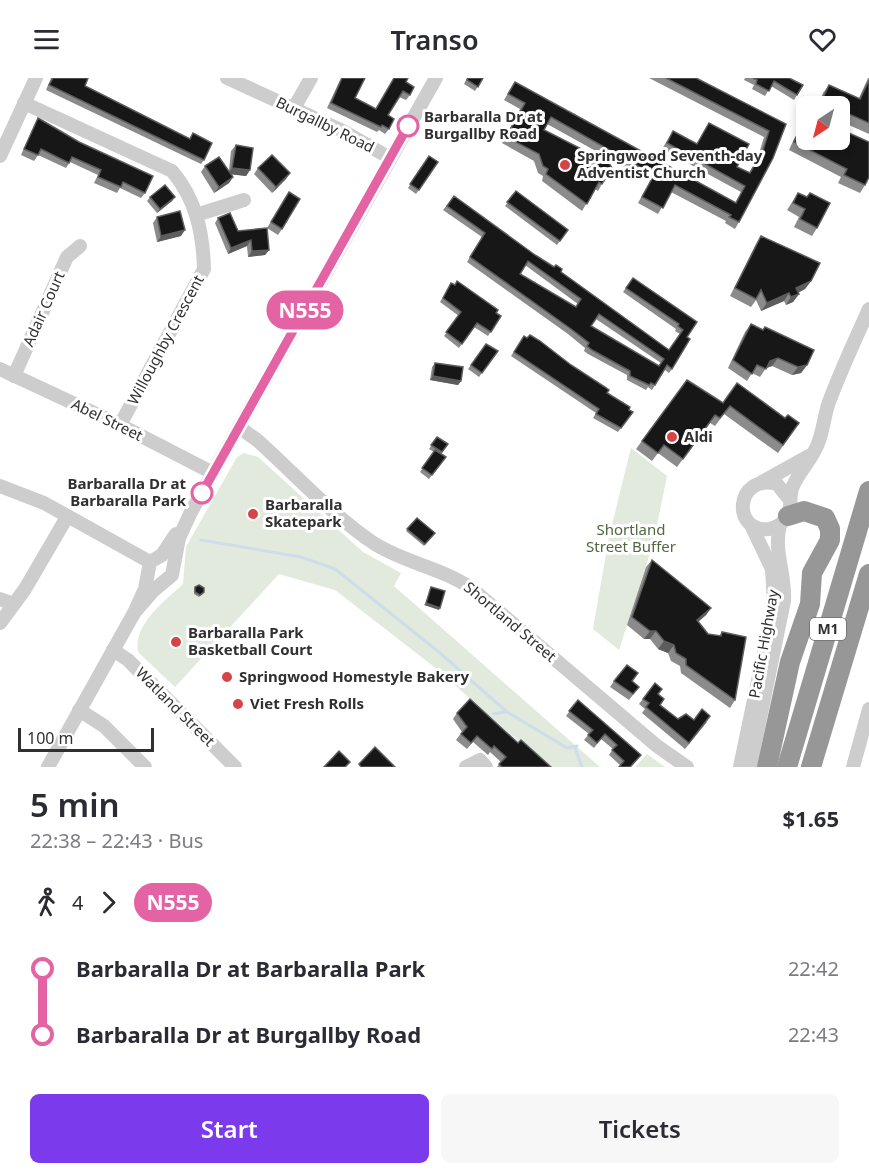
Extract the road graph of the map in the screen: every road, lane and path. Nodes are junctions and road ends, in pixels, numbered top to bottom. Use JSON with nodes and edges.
{"nodes":[{"id":1,"x":36,"y":78,"type":"edge"},
{"id":2,"x":227,"y":78,"type":"edge"},
{"id":3,"x":311,"y":78,"type":"edge"},
{"id":4,"x":435,"y":78,"type":"edge"},
{"id":5,"x":24,"y":103,"type":"junction"},
{"id":6,"x":294,"y":108,"type":"junction"},
{"id":7,"x":0,"y":156,"type":"edge"},
{"id":8,"x":390,"y":158,"type":"junction"},
{"id":9,"x":244,"y":200,"type":"dead end"},
{"id":10,"x":196,"y":215,"type":"junction"},
{"id":11,"x":80,"y":246,"type":"dead end"},
{"id":12,"x":869,"y":309,"type":"edge"},
{"id":13,"x":0,"y":369,"type":"edge"},
{"id":14,"x":14,"y":376,"type":"junction"},
{"id":15,"x":120,"y":424,"type":"junction"},
{"id":16,"x":239,"y":427,"type":"junction"},
{"id":17,"x":815,"y":450,"type":"junction"},
{"id":18,"x":213,"y":473,"type":"junction"},
{"id":19,"x":762,"y":482,"type":"junction"},
{"id":20,"x":0,"y":486,"type":"edge"},
{"id":21,"x":869,"y":491,"type":"edge"},
{"id":22,"x":785,"y":513,"type":"junction"},
{"id":23,"x":67,"y":518,"type":"junction"},
{"id":24,"x":751,"y":525,"type":"junction"},
{"id":25,"x":158,"y":563,"type":"junction"},
{"id":26,"x":869,"y":574,"type":"edge"},
{"id":27,"x":165,"y":581,"type":"junction"},
{"id":28,"x":0,"y":599,"type":"edge"},
{"id":29,"x":14,"y":604,"type":"junction"},
{"id":30,"x":134,"y":613,"type":"junction"},
{"id":31,"x":0,"y":623,"type":"edge"},
{"id":32,"x":113,"y":650,"type":"junction"},
{"id":33,"x":79,"y":710,"type":"junction"},
{"id":34,"x":868,"y":713,"type":"edge"},
{"id":35,"x":48,"y":767,"type":"edge"},
{"id":36,"x":145,"y":767,"type":"edge"},
{"id":37,"x":235,"y":767,"type":"edge"},
{"id":38,"x":466,"y":767,"type":"edge"},
{"id":39,"x":486,"y":767,"type":"edge"},
{"id":40,"x":687,"y":767,"type":"edge"},
{"id":41,"x":740,"y":767,"type":"edge"},
{"id":42,"x":750,"y":767,"type":"edge"},
{"id":43,"x":767,"y":767,"type":"edge"},
{"id":44,"x":787,"y":767,"type":"edge"},
{"id":45,"x":811,"y":767,"type":"edge"},
{"id":46,"x":853,"y":767,"type":"edge"}],
"edges":[{"from":1,"to":5,"type":"street"},
{"from":2,"to":6,"type":"street","name":"Burgallby Road"},
{"from":3,"to":6,"type":"street"},
{"from":4,"to":8,"type":"street"},
{"from":5,"to":7,"type":"street"},
{"from":5,"to":10,"type":"street","name":"Willoughby Crescent"},
{"from":6,"to":8,"type":"street","name":"Burgallby Road"},
{"from":8,"to":16,"type":"street"},
{"from":9,"to":10,"type":"street"},
{"from":10,"to":15,"type":"street","name":"Willoughby Crescent"},
{"from":11,"to":14,"type":"street","name":"Adair Court"},
{"from":12,"to":17,"type":"street","name":"Pacific Highway"},
{"from":13,"to":14,"type":"street","name":"Abel Street"},
{"from":14,"to":15,"type":"street","name":"Abel Street"},
{"from":15,"to":18,"type":"street","name":"Abel Street"},
{"from":16,"to":18,"type":"street"},
{"from":16,"to":40,"type":"street","name":"Shortland Street"},
{"from":17,"to":19,"type":"street"},
{"from":17,"to":22,"type":"street","name":"Pacific Highway"},
{"from":18,"to":25,"type":"street"},
{"from":19,"to":22,"type":"street"},
{"from":19,"to":24,"type":"street"},
{"from":20,"to":23,"type":"street"},
{"from":21,"to":44,"type":"highway","number":"M1"},
{"from":22,"to":24,"type":"street"},
{"from":22,"to":42,"type":"street","name":"Pacific Highway"},
{"from":22,"to":43,"type":"highway"},
{"from":23,"to":25,"type":"street"},
{"from":23,"to":29,"type":"street"},
{"from":24,"to":41,"type":"street","name":"Pacific Highway"},
{"from":25,"to":27,"type":"street"},
{"from":25,"to":27,"type":"street"},
{"from":25,"to":30,"type":"street"},
{"from":26,"to":45,"type":"highway","number":"M1"},
{"from":27,"to":30,"type":"street"},
{"from":28,"to":29,"type":"street"},
{"from":29,"to":31,"type":"street"},
{"from":30,"to":32,"type":"street"},
{"from":32,"to":33,"type":"street"},
{"from":32,"to":37,"type":"street","name":"Watland Street"},
{"from":33,"to":35,"type":"street"},
{"from":33,"to":36,"type":"street"},
{"from":34,"to":46,"type":"street"},
{"from":38,"to":39,"type":"street"}]}
